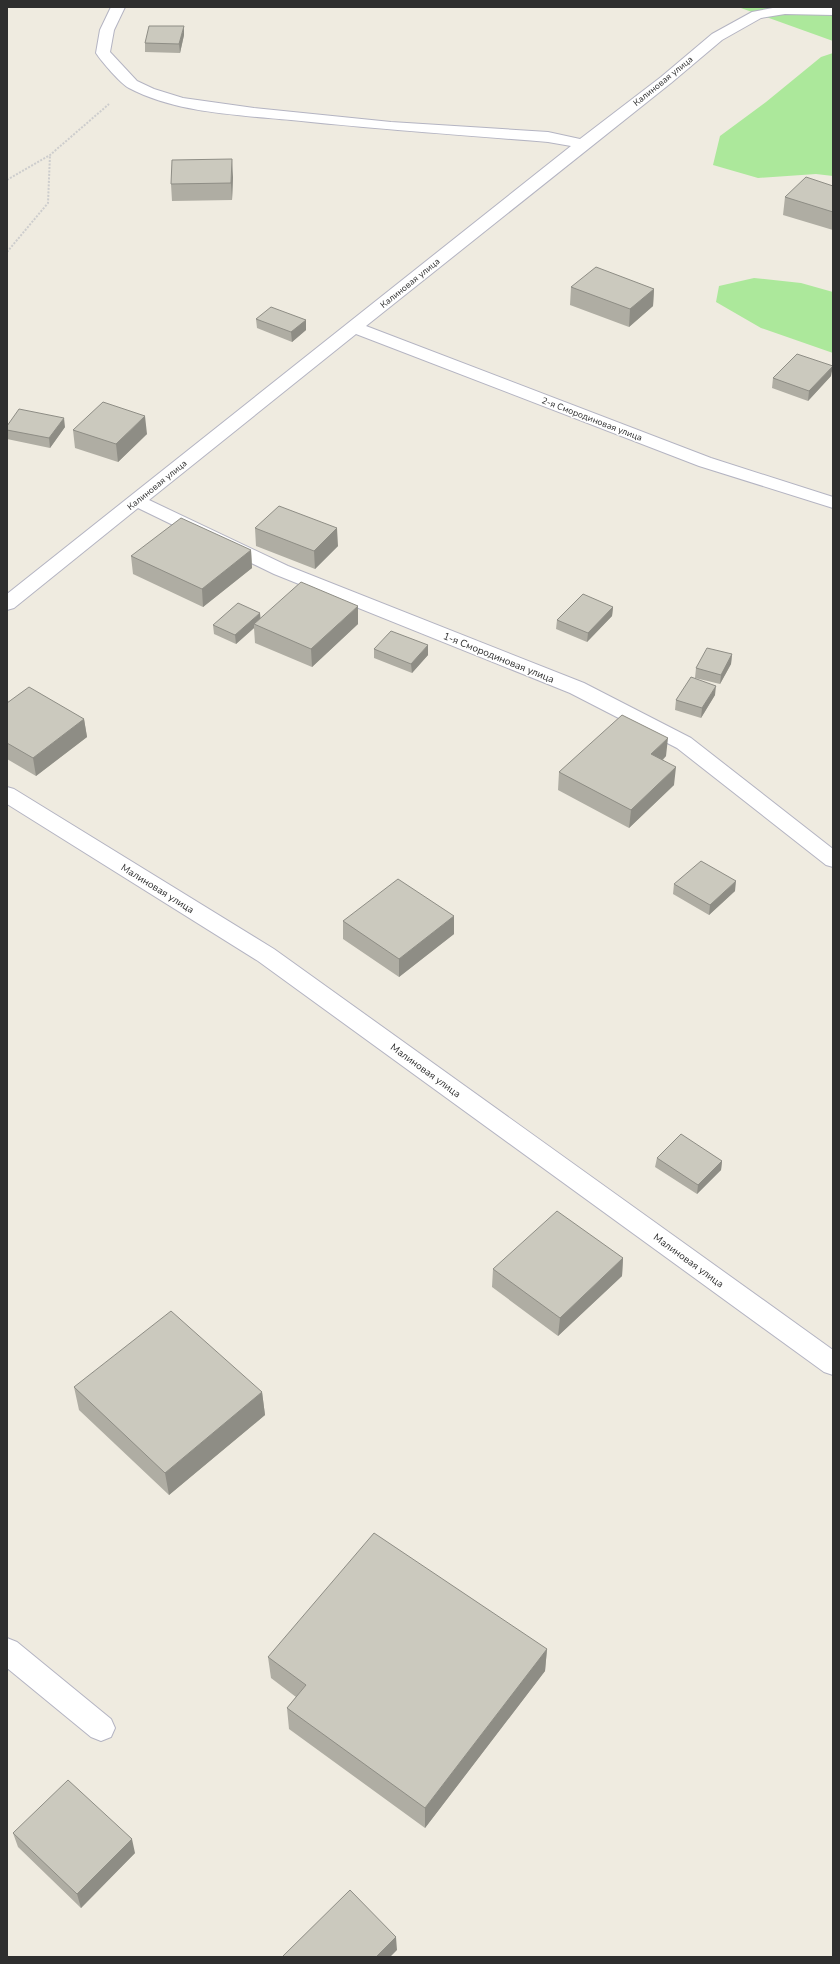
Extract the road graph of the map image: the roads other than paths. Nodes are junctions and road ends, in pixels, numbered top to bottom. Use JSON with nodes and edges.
{"nodes":[{"id":1,"x":118,"y":7,"type":"edge"},
{"id":2,"x":833,"y":11,"type":"edge"},
{"id":3,"x":583,"y":144,"type":"junction"},
{"id":4,"x":354,"y":327,"type":"junction"},
{"id":5,"x":138,"y":501,"type":"junction"},
{"id":6,"x":833,"y":503,"type":"edge"},
{"id":7,"x":7,"y":604,"type":"edge"},
{"id":8,"x":7,"y":794,"type":"edge"},
{"id":9,"x":833,"y":860,"type":"edge"},
{"id":10,"x":833,"y":1364,"type":"edge"},
{"id":11,"x":7,"y":1651,"type":"edge"},
{"id":12,"x":101,"y":1728,"type":"dead end"}],
"edges":[{"from":1,"to":3,"type":"street"},
{"from":2,"to":3,"type":"street","name":"Калиновая улица"},
{"from":3,"to":4,"type":"street","name":"Калиновая улица"},
{"from":4,"to":5,"type":"street","name":"Калиновая улица"},
{"from":4,"to":6,"type":"street","name":"2-я Смородиновая улица"},
{"from":5,"to":7,"type":"street","name":"Калиновая улица"},
{"from":5,"to":9,"type":"street","name":"1-я Смородиновая улица"},
{"from":8,"to":10,"type":"street","name":"Малиновая улица"},
{"from":11,"to":12,"type":"street"}]}
